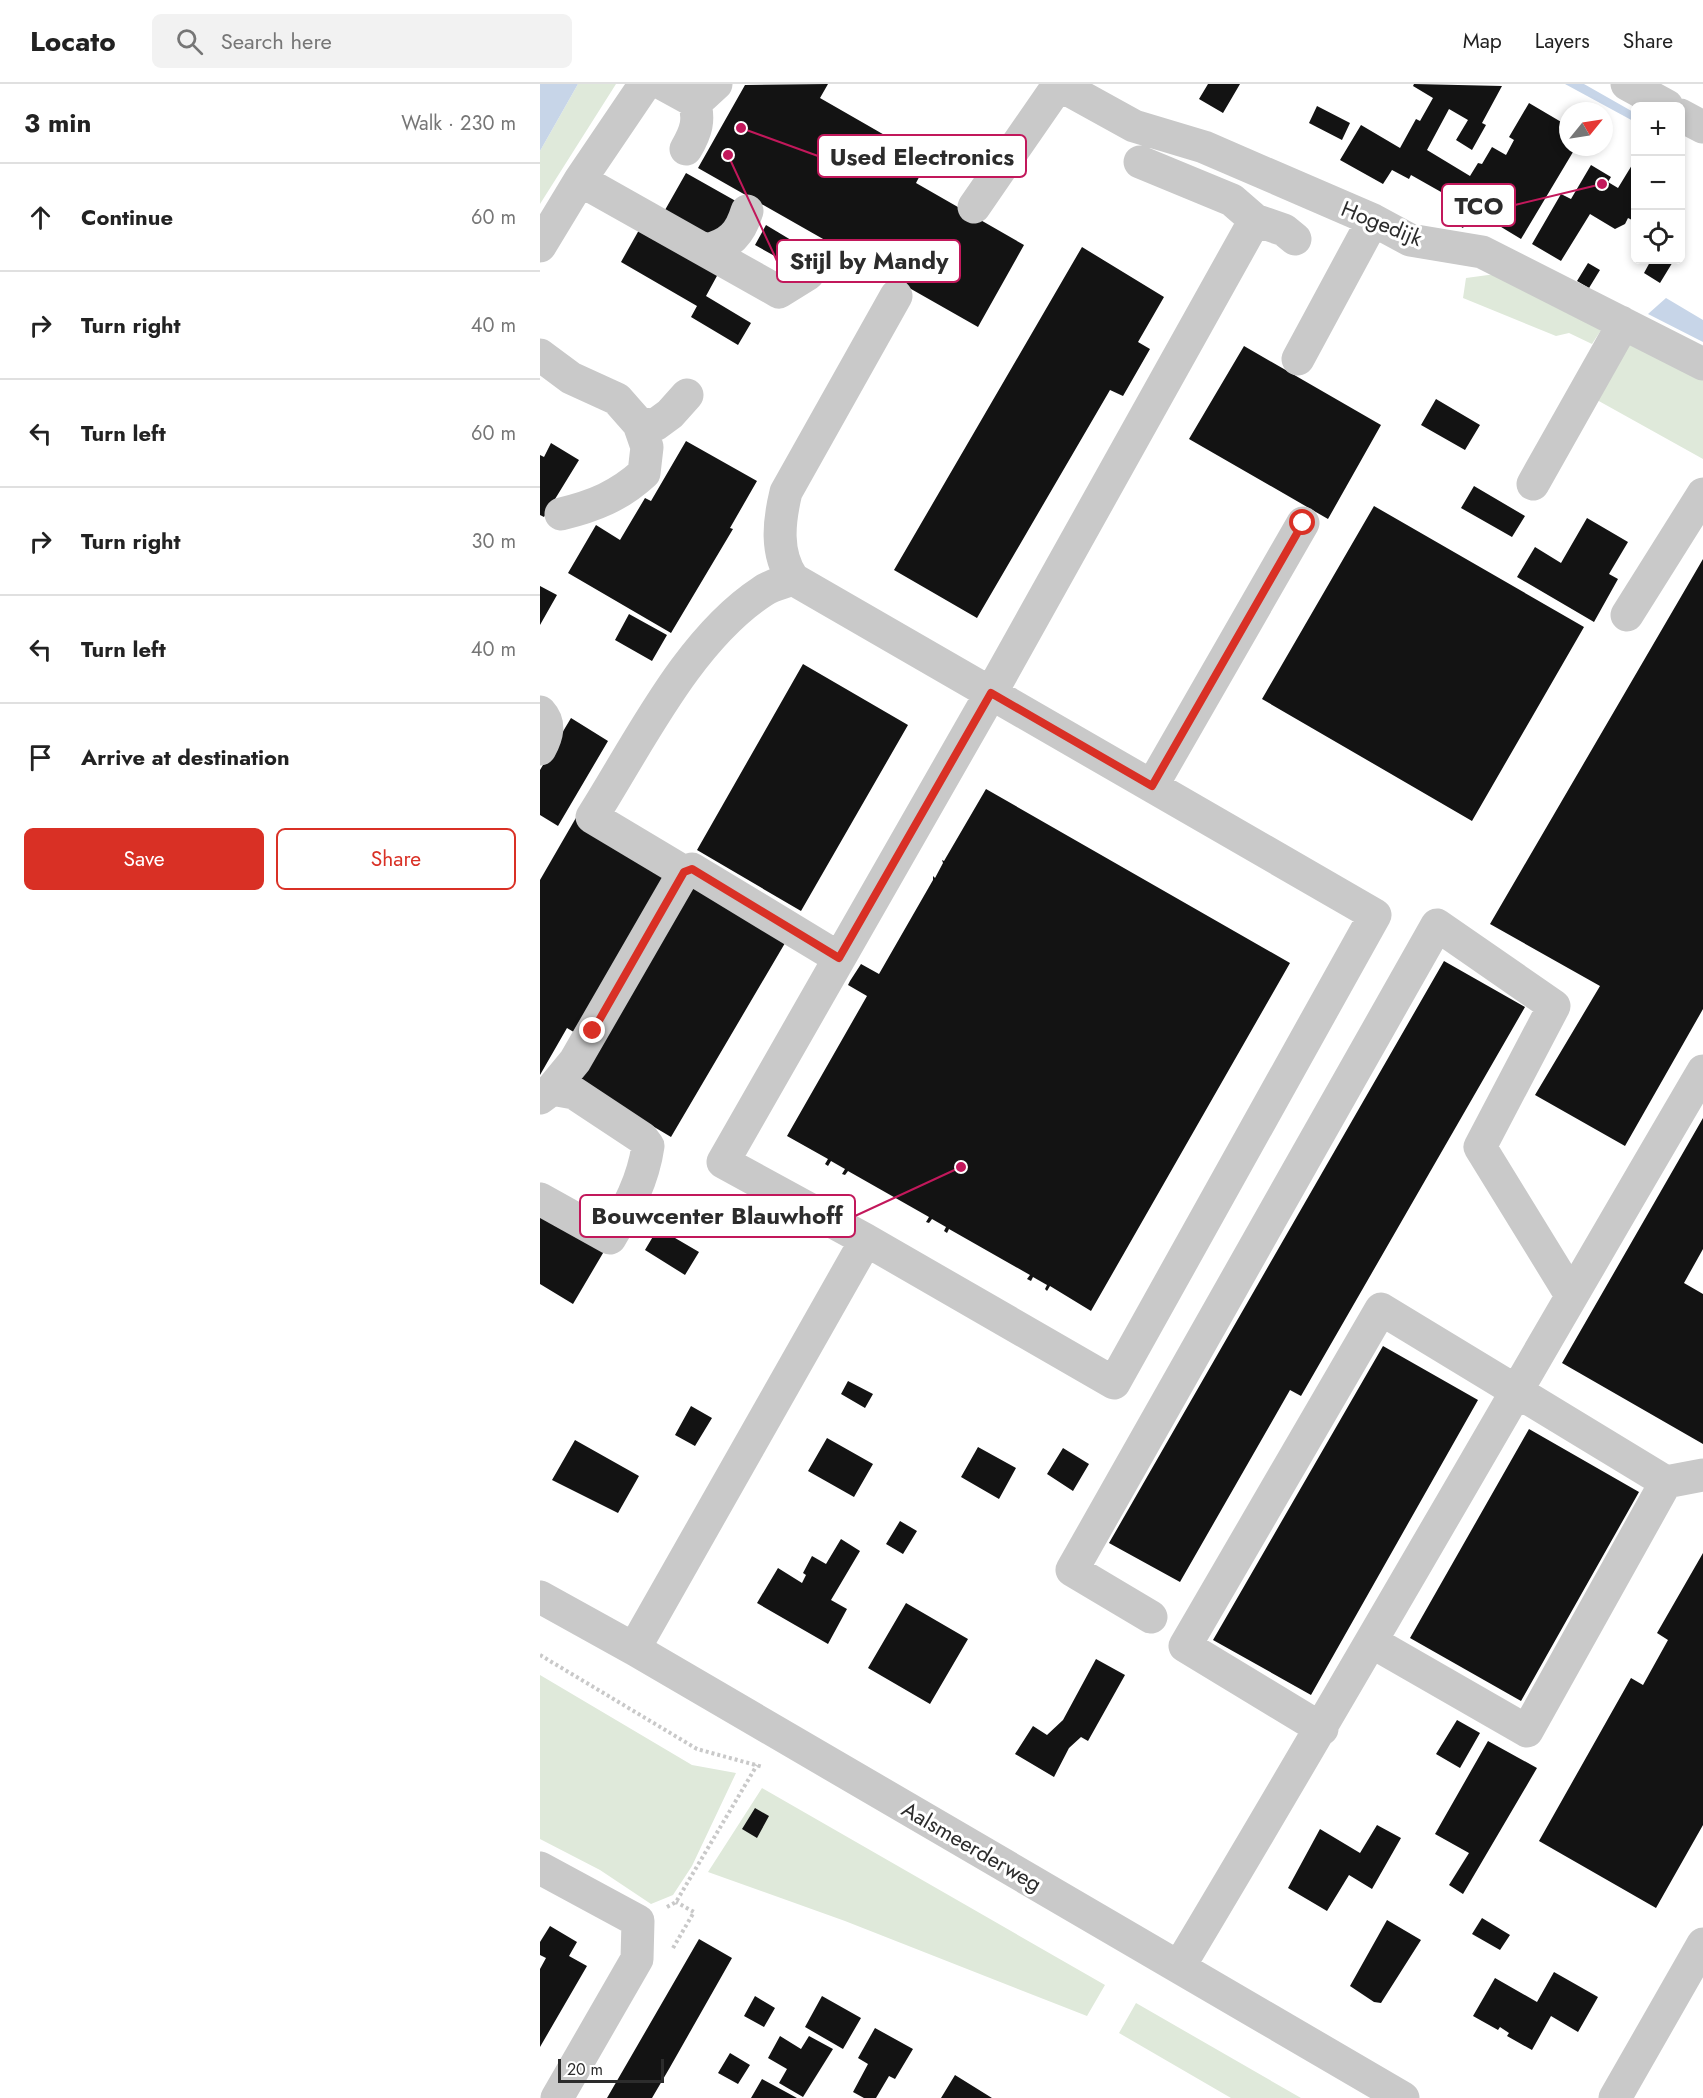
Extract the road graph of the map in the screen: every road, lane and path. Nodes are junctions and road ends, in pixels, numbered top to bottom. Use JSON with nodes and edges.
{"nodes":[{"id":1,"x":645,"y":84,"type":"edge"},
{"id":2,"x":663,"y":84,"type":"edge"},
{"id":3,"x":1058,"y":84,"type":"edge"},
{"id":4,"x":1627,"y":84,"type":"edge"},
{"id":5,"x":705,"y":92,"type":"edge"},
{"id":6,"x":1659,"y":102,"type":"edge"},
{"id":7,"x":1685,"y":117,"type":"edge"},
{"id":8,"x":1703,"y":127,"type":"edge"},
{"id":9,"x":686,"y":149,"type":"dead end"},
{"id":10,"x":1140,"y":162,"type":"dead end"},
{"id":11,"x":580,"y":180,"type":"junction"},
{"id":12,"x":974,"y":207,"type":"dead end"},
{"id":13,"x":747,"y":212,"type":"dead end"},
{"id":14,"x":1255,"y":220,"type":"junction"},
{"id":15,"x":1373,"y":220,"type":"junction"},
{"id":16,"x":1295,"y":239,"type":"dead end"},
{"id":17,"x":540,"y":246,"type":"edge"},
{"id":18,"x":707,"y":250,"type":"junction"},
{"id":19,"x":819,"y":255,"type":"dead end"},
{"id":20,"x":896,"y":296,"type":"dead end"},
{"id":21,"x":1621,"y":322,"type":"junction"},
{"id":22,"x":540,"y":355,"type":"edge"},
{"id":23,"x":1298,"y":359,"type":"dead end"},
{"id":24,"x":1703,"y":364,"type":"edge"},
{"id":25,"x":687,"y":395,"type":"dead end"},
{"id":26,"x":639,"y":424,"type":"junction"},
{"id":27,"x":1533,"y":484,"type":"dead end"},
{"id":28,"x":1703,"y":494,"type":"edge"},
{"id":29,"x":561,"y":514,"type":"dead end"},
{"id":30,"x":1303,"y":523,"type":"dead end"},
{"id":31,"x":793,"y":579,"type":"junction"},
{"id":32,"x":1627,"y":615,"type":"dead end"},
{"id":33,"x":991,"y":693,"type":"junction"},
{"id":34,"x":540,"y":712,"type":"edge"},
{"id":35,"x":540,"y":749,"type":"edge"},
{"id":36,"x":1152,"y":786,"type":"junction"},
{"id":37,"x":684,"y":872,"type":"junction"},
{"id":38,"x":839,"y":958,"type":"junction"},
{"id":39,"x":1703,"y":1071,"type":"edge"},
{"id":40,"x":546,"y":1094,"type":"edge"},
{"id":41,"x":540,"y":1199,"type":"edge"},
{"id":42,"x":866,"y":1240,"type":"junction"},
{"id":43,"x":1571,"y":1295,"type":"junction"},
{"id":44,"x":1516,"y":1389,"type":"junction"},
{"id":45,"x":1703,"y":1475,"type":"edge"},
{"id":46,"x":1666,"y":1482,"type":"junction"},
{"id":47,"x":540,"y":1597,"type":"edge"},
{"id":48,"x":1151,"y":1617,"type":"dead end"},
{"id":49,"x":1372,"y":1642,"type":"junction"},
{"id":50,"x":634,"y":1649,"type":"junction"},
{"id":51,"x":1322,"y":1729,"type":"junction"},
{"id":52,"x":757,"y":1765,"type":"dead end"},
{"id":53,"x":540,"y":1868,"type":"edge"},
{"id":54,"x":638,"y":1921,"type":"junction"},
{"id":55,"x":1703,"y":1944,"type":"edge"},
{"id":56,"x":1179,"y":1967,"type":"junction"},
{"id":57,"x":557,"y":2098,"type":"edge"},
{"id":58,"x":1403,"y":2098,"type":"edge"},
{"id":59,"x":1615,"y":2098,"type":"edge"}],
"edges":[{"from":1,"to":11,"type":"street"},
{"from":2,"to":5,"type":"street"},
{"from":3,"to":12,"type":"street"},
{"from":3,"to":15,"type":"street","name":"Hogedijk"},
{"from":4,"to":6,"type":"street"},
{"from":5,"to":9,"type":"street"},
{"from":7,"to":8,"type":"street"},
{"from":10,"to":14,"type":"street"},
{"from":11,"to":17,"type":"street"},
{"from":11,"to":18,"type":"street"},
{"from":13,"to":18,"type":"street"},
{"from":14,"to":16,"type":"street"},
{"from":14,"to":33,"type":"street"},
{"from":15,"to":21,"type":"street","name":"Hogedijk"},
{"from":15,"to":23,"type":"street"},
{"from":18,"to":19,"type":"street"},
{"from":20,"to":31,"type":"street"},
{"from":21,"to":24,"type":"street","name":"Hogedijk"},
{"from":21,"to":27,"type":"street"},
{"from":22,"to":26,"type":"street"},
{"from":25,"to":26,"type":"street"},
{"from":26,"to":29,"type":"street"},
{"from":28,"to":32,"type":"street"},
{"from":30,"to":36,"type":"street"},
{"from":31,"to":33,"type":"street"},
{"from":31,"to":37,"type":"street"},
{"from":33,"to":36,"type":"street"},
{"from":33,"to":38,"type":"street"},
{"from":34,"to":35,"type":"street"},
{"from":36,"to":42,"type":"street"},
{"from":37,"to":38,"type":"street"},
{"from":37,"to":40,"type":"street"},
{"from":38,"to":42,"type":"street"},
{"from":39,"to":43,"type":"street"},
{"from":40,"to":41,"type":"street"},
{"from":42,"to":50,"type":"street"},
{"from":43,"to":44,"type":"street"},
{"from":43,"to":48,"type":"street"},
{"from":44,"to":46,"type":"street"},
{"from":44,"to":49,"type":"street"},
{"from":44,"to":51,"type":"street"},
{"from":45,"to":46,"type":"street"},
{"from":46,"to":49,"type":"street"},
{"from":47,"to":50,"type":"street","name":"Aalsmeerderweg"},
{"from":49,"to":51,"type":"street"},
{"from":50,"to":56,"type":"street","name":"Aalsmeerderweg"},
{"from":51,"to":56,"type":"street"},
{"from":52,"to":54,"type":"path"},
{"from":53,"to":54,"type":"street"},
{"from":54,"to":57,"type":"street"},
{"from":55,"to":59,"type":"street"},
{"from":56,"to":58,"type":"street","name":"Aalsmeerderweg"}]}
